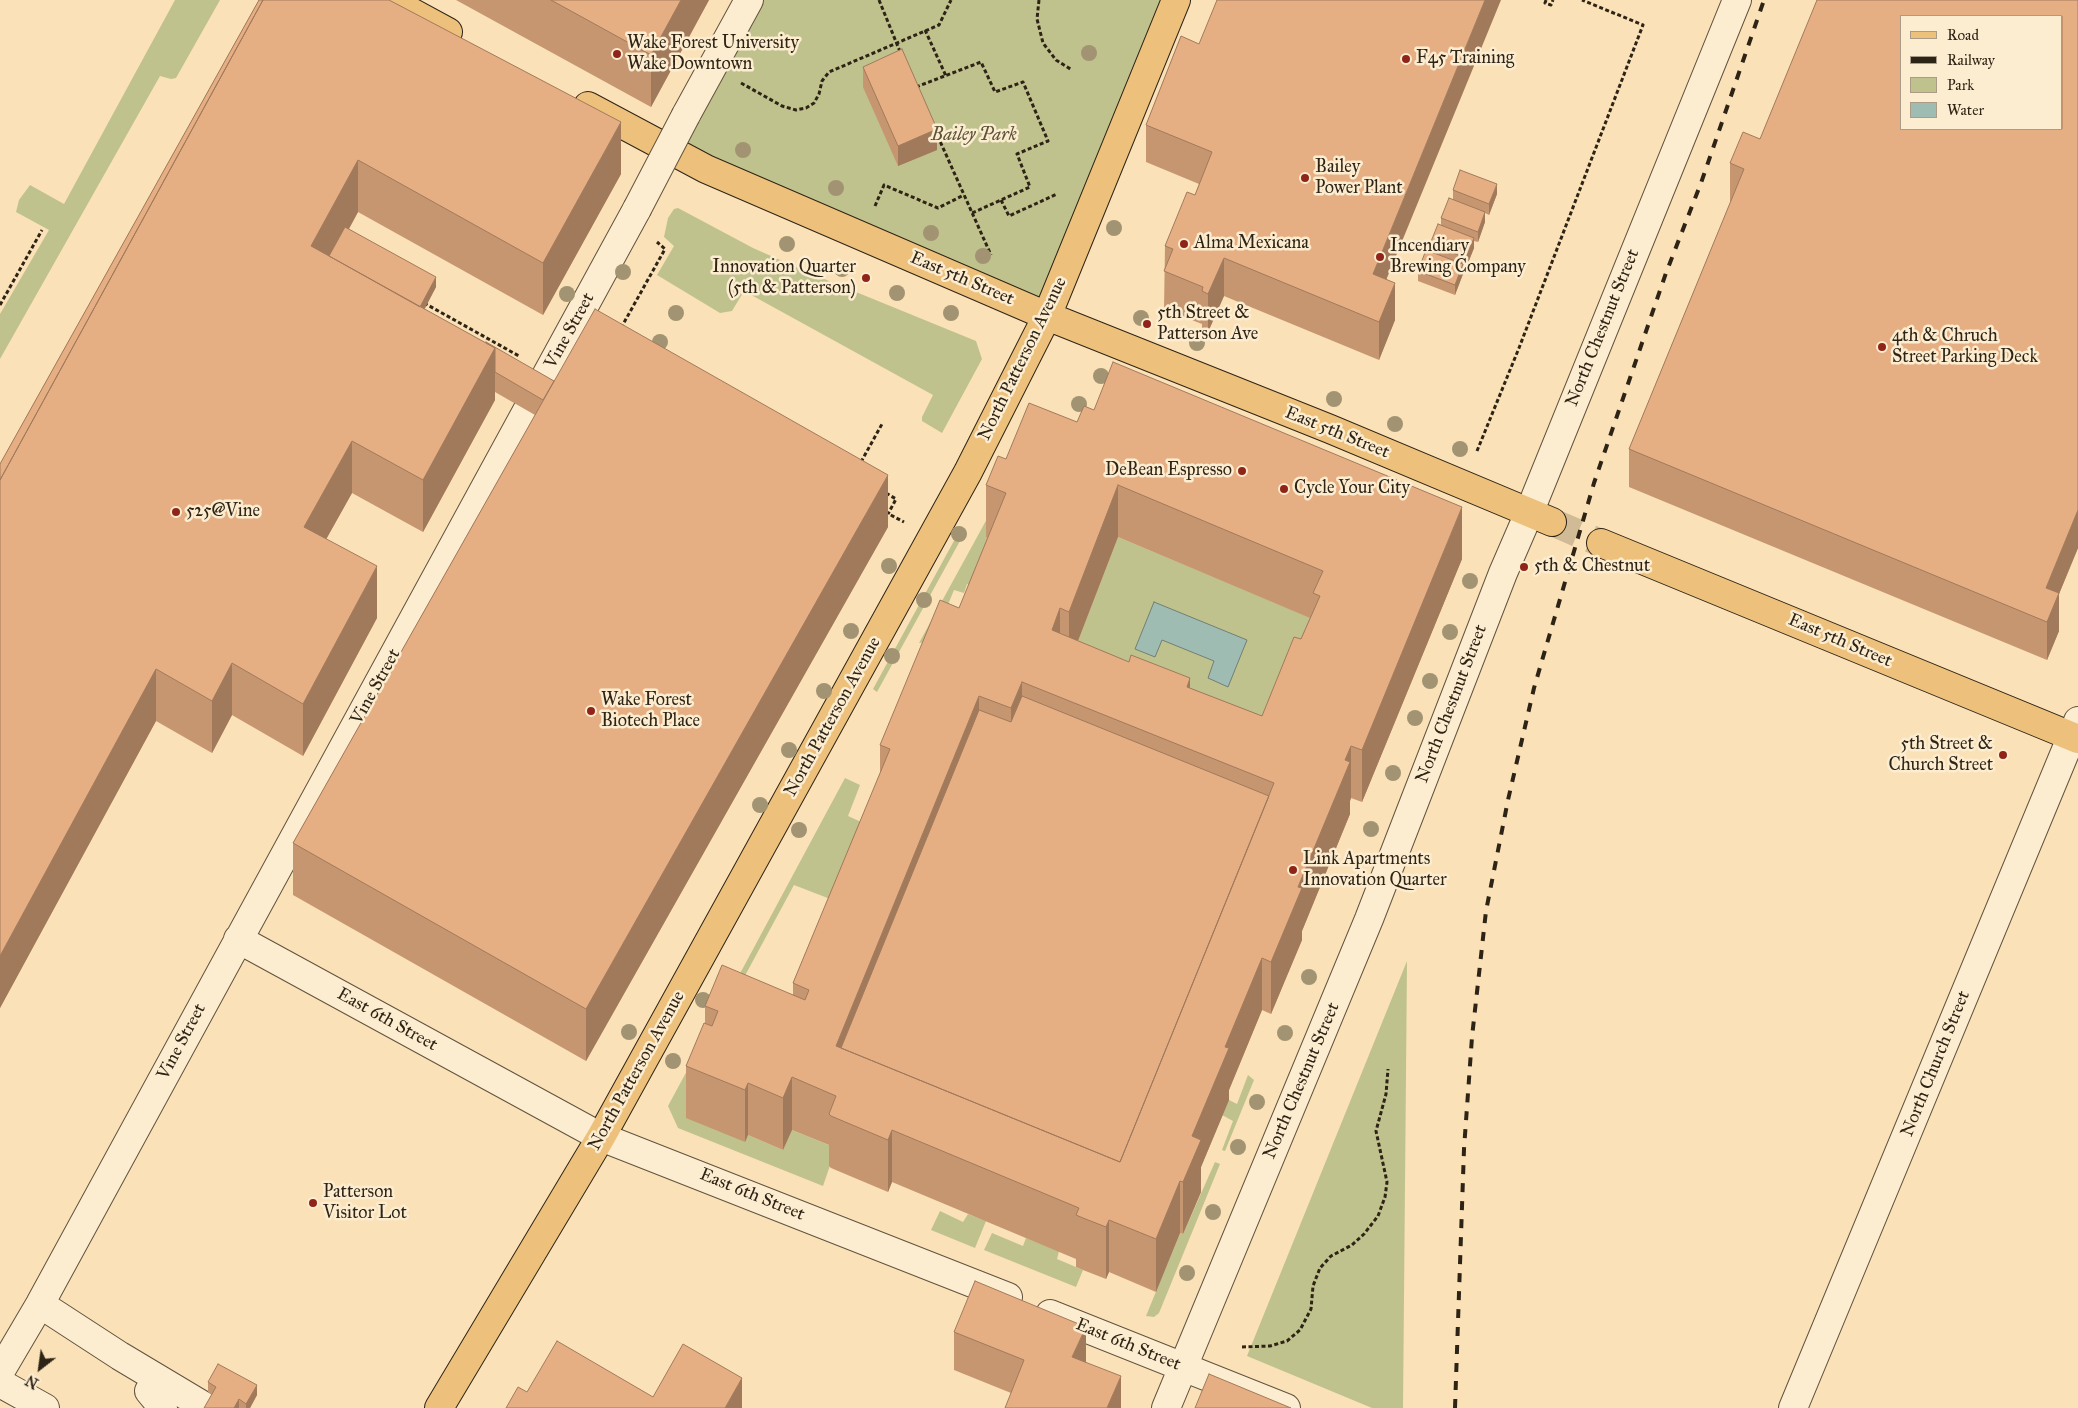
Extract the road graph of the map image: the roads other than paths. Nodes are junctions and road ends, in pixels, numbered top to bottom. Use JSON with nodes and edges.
{"nodes":[{"id":1,"x":389,"y":0,"type":"edge"},
{"id":2,"x":749,"y":0,"type":"edge"},
{"id":3,"x":1176,"y":0,"type":"edge"},
{"id":4,"x":1737,"y":0,"type":"edge"},
{"id":5,"x":468,"y":42,"type":"edge"},
{"id":6,"x":564,"y":93,"type":"edge"},
{"id":7,"x":1047,"y":316,"type":"junction"},
{"id":8,"x":1540,"y":518,"type":"junction"},
{"id":9,"x":1602,"y":543,"type":"tunnel mouth"},
{"id":10,"x":2076,"y":732,"type":"edge"},
{"id":11,"x":238,"y":939,"type":"junction"},
{"id":12,"x":601,"y":1136,"type":"junction"},
{"id":13,"x":40,"y":1304,"type":"junction"},
{"id":14,"x":120,"y":1356,"type":"junction"},
{"id":15,"x":1183,"y":1367,"type":"junction"},
{"id":16,"x":0,"y":1372,"type":"edge"},
{"id":17,"x":0,"y":1383,"type":"edge"},
{"id":18,"x":156,"y":1400,"type":"edge"},
{"id":19,"x":46,"y":1408,"type":"edge"},
{"id":20,"x":179,"y":1408,"type":"edge"},
{"id":21,"x":207,"y":1408,"type":"edge"},
{"id":22,"x":439,"y":1408,"type":"edge"},
{"id":23,"x":1166,"y":1408,"type":"edge"},
{"id":24,"x":1286,"y":1408,"type":"edge"},
{"id":25,"x":1793,"y":1408,"type":"edge"}],
"edges":[{"from":1,"to":5,"type":"main road"},
{"from":2,"to":11,"type":"street","name":"Vine Street","bridge":true},
{"from":3,"to":7,"type":"main road","name":"North Patterson Avenue"},
{"from":4,"to":8,"type":"street","name":"North Chestnut Street"},
{"from":6,"to":7,"type":"main road","name":"East 5th Street"},
{"from":7,"to":8,"type":"main road","name":"East 5th Street"},
{"from":7,"to":12,"type":"main road","name":"North Patterson Avenue"},
{"from":8,"to":15,"type":"street","name":"North Chestnut Street"},
{"from":9,"to":10,"type":"main road","name":"East 5th Street"},
{"from":10,"to":25,"type":"street","name":"North Church Street"},
{"from":11,"to":12,"type":"street","name":"East 6th Street"},
{"from":11,"to":13,"type":"street","name":"Vine Street"},
{"from":12,"to":15,"type":"street","name":"East 6th Street"},
{"from":12,"to":22,"type":"main road","name":"North Patterson Avenue"},
{"from":13,"to":14,"type":"street"},
{"from":13,"to":16,"type":"street","name":"Vine Street"},
{"from":14,"to":18,"type":"street"},
{"from":14,"to":21,"type":"street"},
{"from":15,"to":23,"type":"street","name":"North Chestnut Street"},
{"from":15,"to":24,"type":"street","name":"East 6th Street"},
{"from":17,"to":19,"type":"street"},
{"from":18,"to":20,"type":"street"}]}
